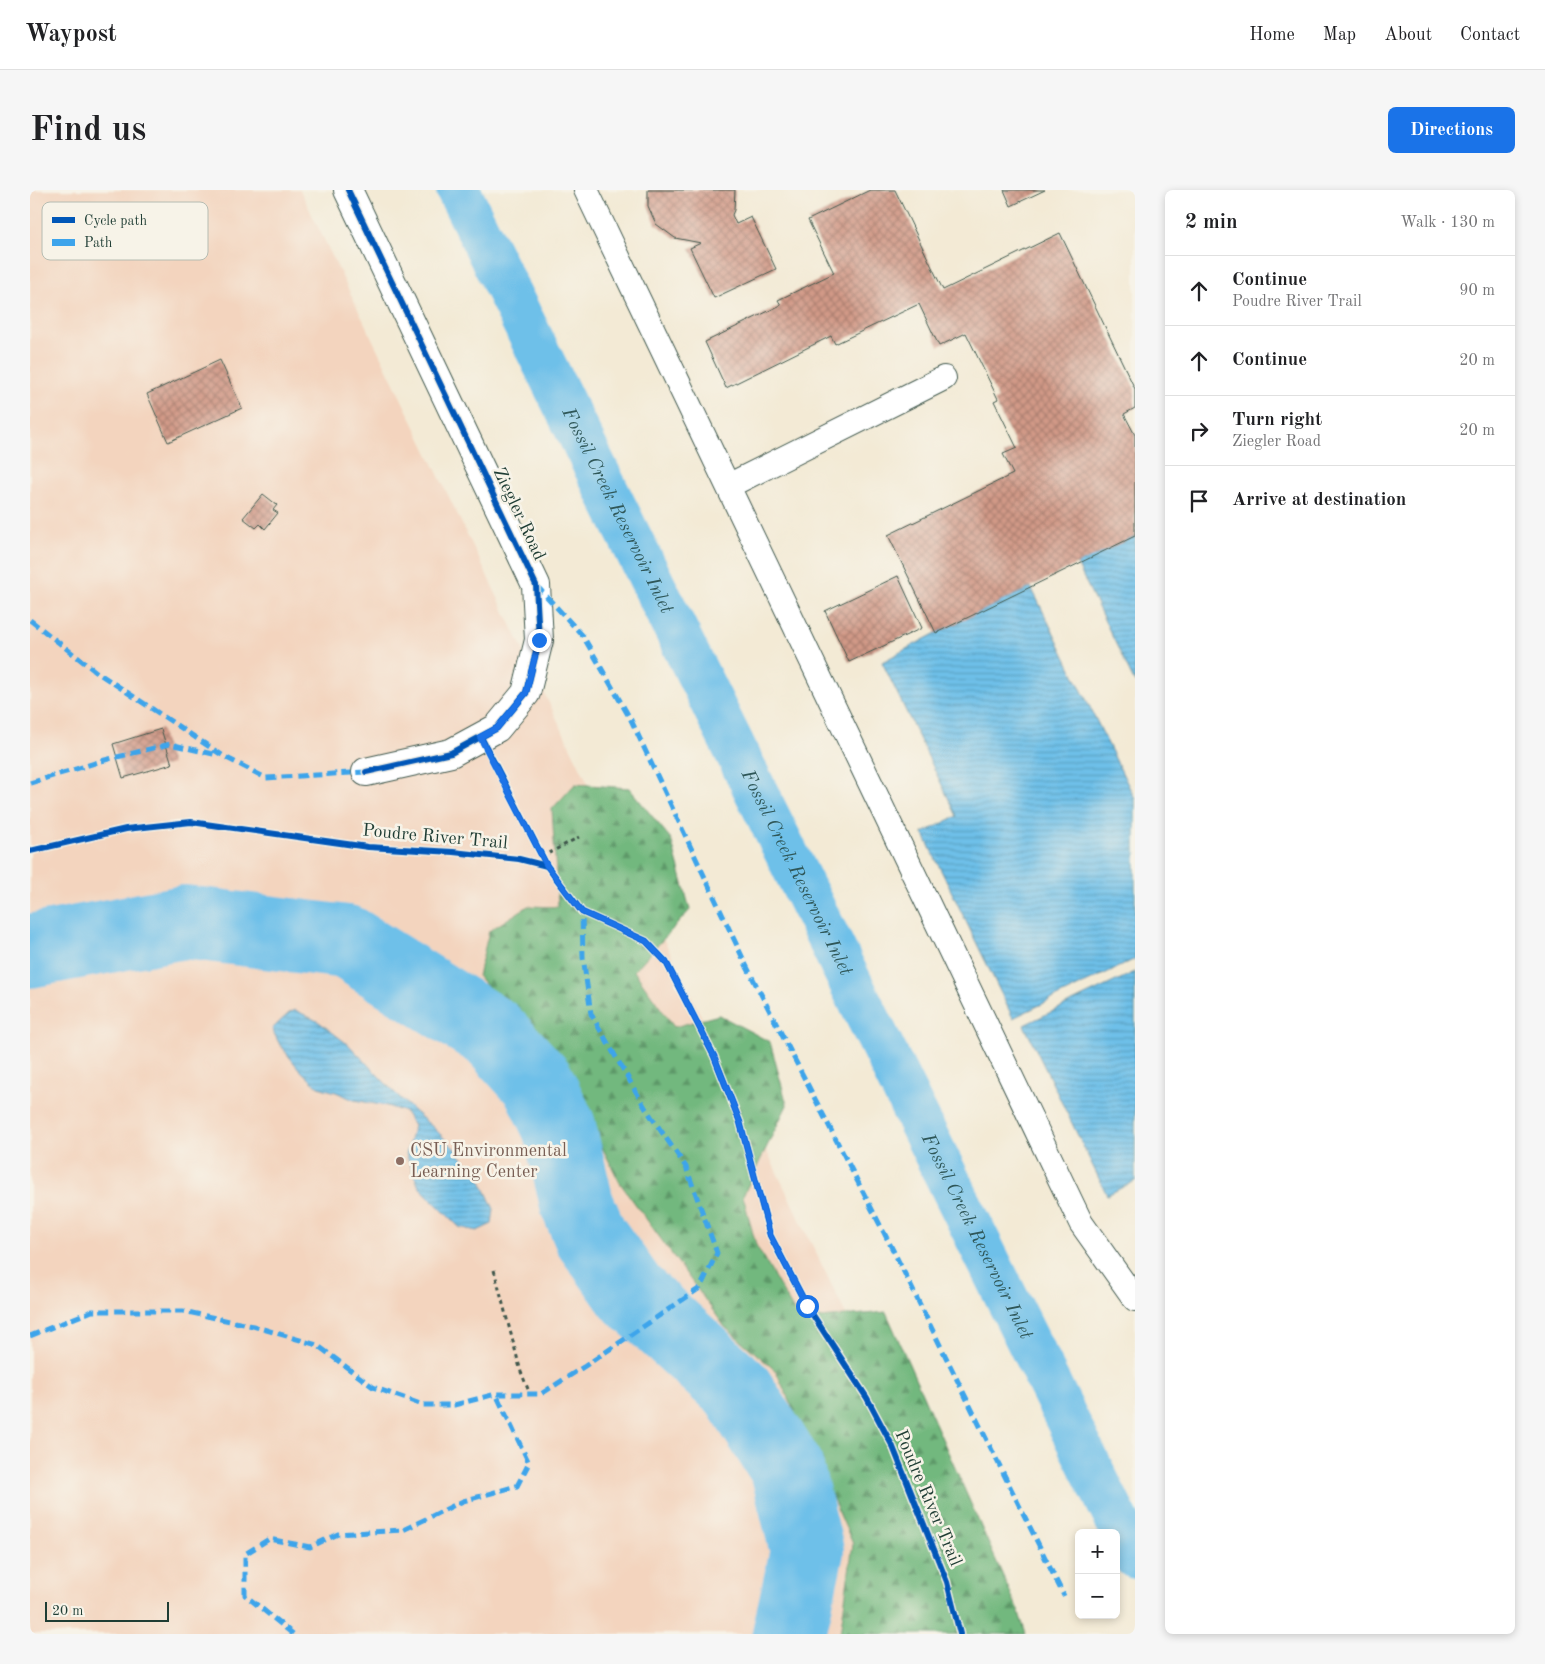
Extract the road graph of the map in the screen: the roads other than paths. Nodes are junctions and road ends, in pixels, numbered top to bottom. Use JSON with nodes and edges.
{"nodes":[{"id":1,"x":348,"y":190,"type":"edge"},
{"id":2,"x":586,"y":190,"type":"edge"},
{"id":3,"x":944,"y":378,"type":"dead end"},
{"id":4,"x":728,"y":486,"type":"junction"},
{"id":5,"x":366,"y":772,"type":"dead end"},
{"id":6,"x":1135,"y":1299,"type":"edge"}],
"edges":[{"from":1,"to":5,"type":"street","name":"Ziegler Road"},
{"from":2,"to":4,"type":"lane"},
{"from":3,"to":4,"type":"lane"},
{"from":4,"to":6,"type":"lane"}]}
